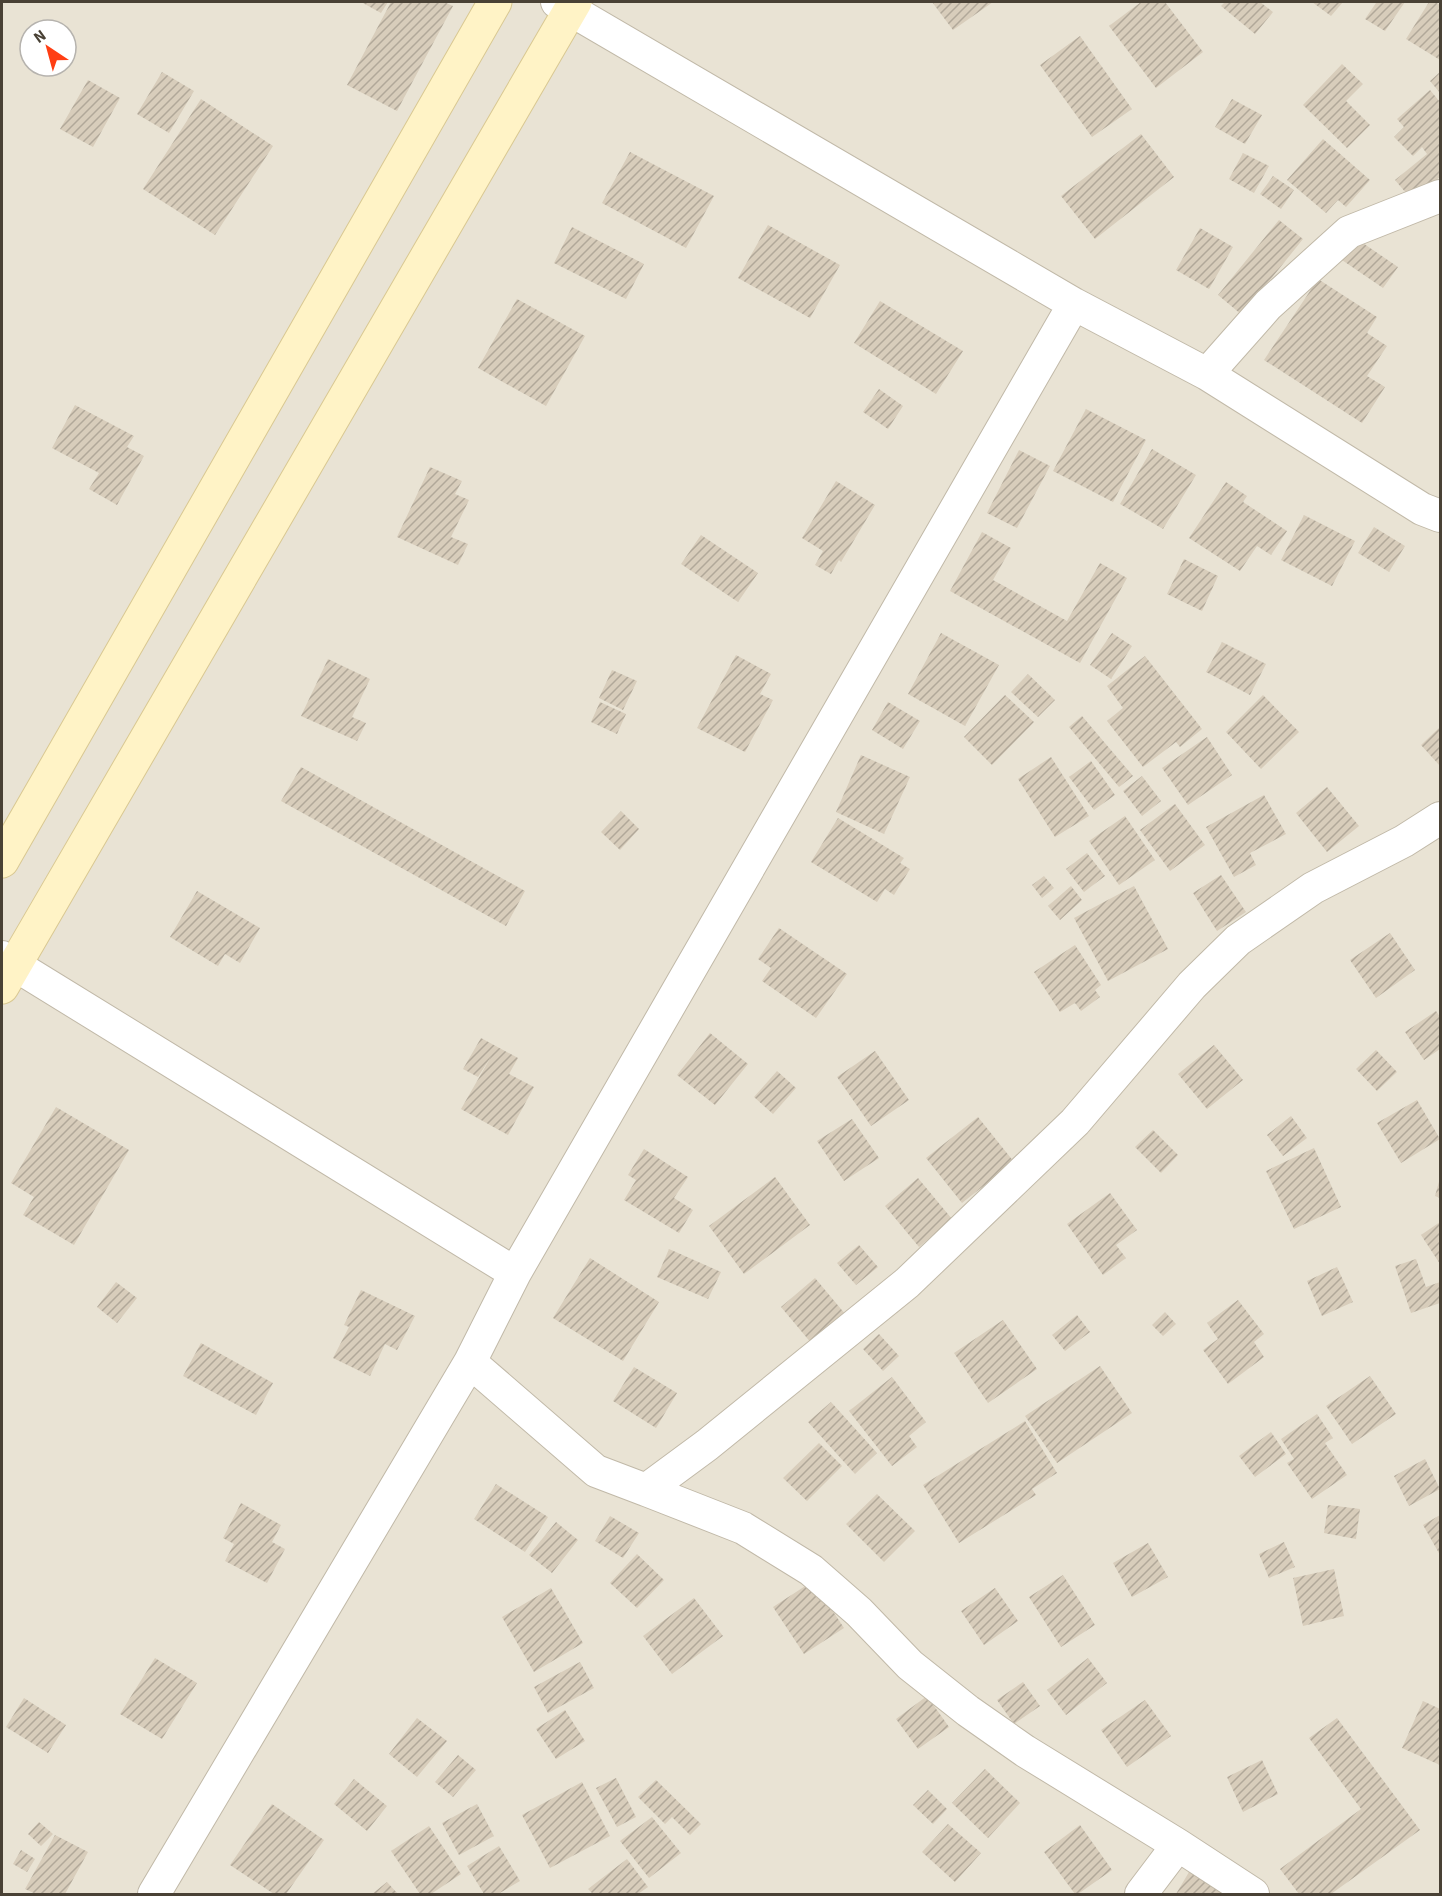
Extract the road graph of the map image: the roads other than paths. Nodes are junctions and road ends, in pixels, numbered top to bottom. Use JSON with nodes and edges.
{"nodes":[{"id":1,"x":495,"y":2,"type":"edge"},
{"id":2,"x":567,"y":4,"type":"edge"},
{"id":3,"x":1440,"y":196,"type":"edge"},
{"id":4,"x":1074,"y":304,"type":"junction"},
{"id":5,"x":1207,"y":374,"type":"junction"},
{"id":6,"x":1440,"y":516,"type":"edge"},
{"id":7,"x":1440,"y":818,"type":"edge"},
{"id":8,"x":2,"y":861,"type":"edge"},
{"id":9,"x":6,"y":970,"type":"edge"},
{"id":10,"x":515,"y":1273,"type":"junction"},
{"id":11,"x":470,"y":1362,"type":"junction"},
{"id":12,"x":646,"y":1490,"type":"junction"},
{"id":13,"x":1178,"y":1845,"type":"junction"},
{"id":14,"x":154,"y":1894,"type":"edge"},
{"id":15,"x":1141,"y":1894,"type":"edge"},
{"id":16,"x":1252,"y":1894,"type":"edge"}],
"edges":[{"from":1,"to":8,"type":"street"},
{"from":2,"to":4,"type":"street"},
{"from":2,"to":9,"type":"street"},
{"from":3,"to":5,"type":"street"},
{"from":4,"to":5,"type":"street"},
{"from":4,"to":10,"type":"street"},
{"from":5,"to":6,"type":"street"},
{"from":7,"to":12,"type":"street"},
{"from":9,"to":10,"type":"street"},
{"from":10,"to":11,"type":"street"},
{"from":11,"to":12,"type":"street"},
{"from":11,"to":14,"type":"street"},
{"from":12,"to":13,"type":"street"},
{"from":13,"to":15,"type":"street"},
{"from":13,"to":16,"type":"street"}]}
